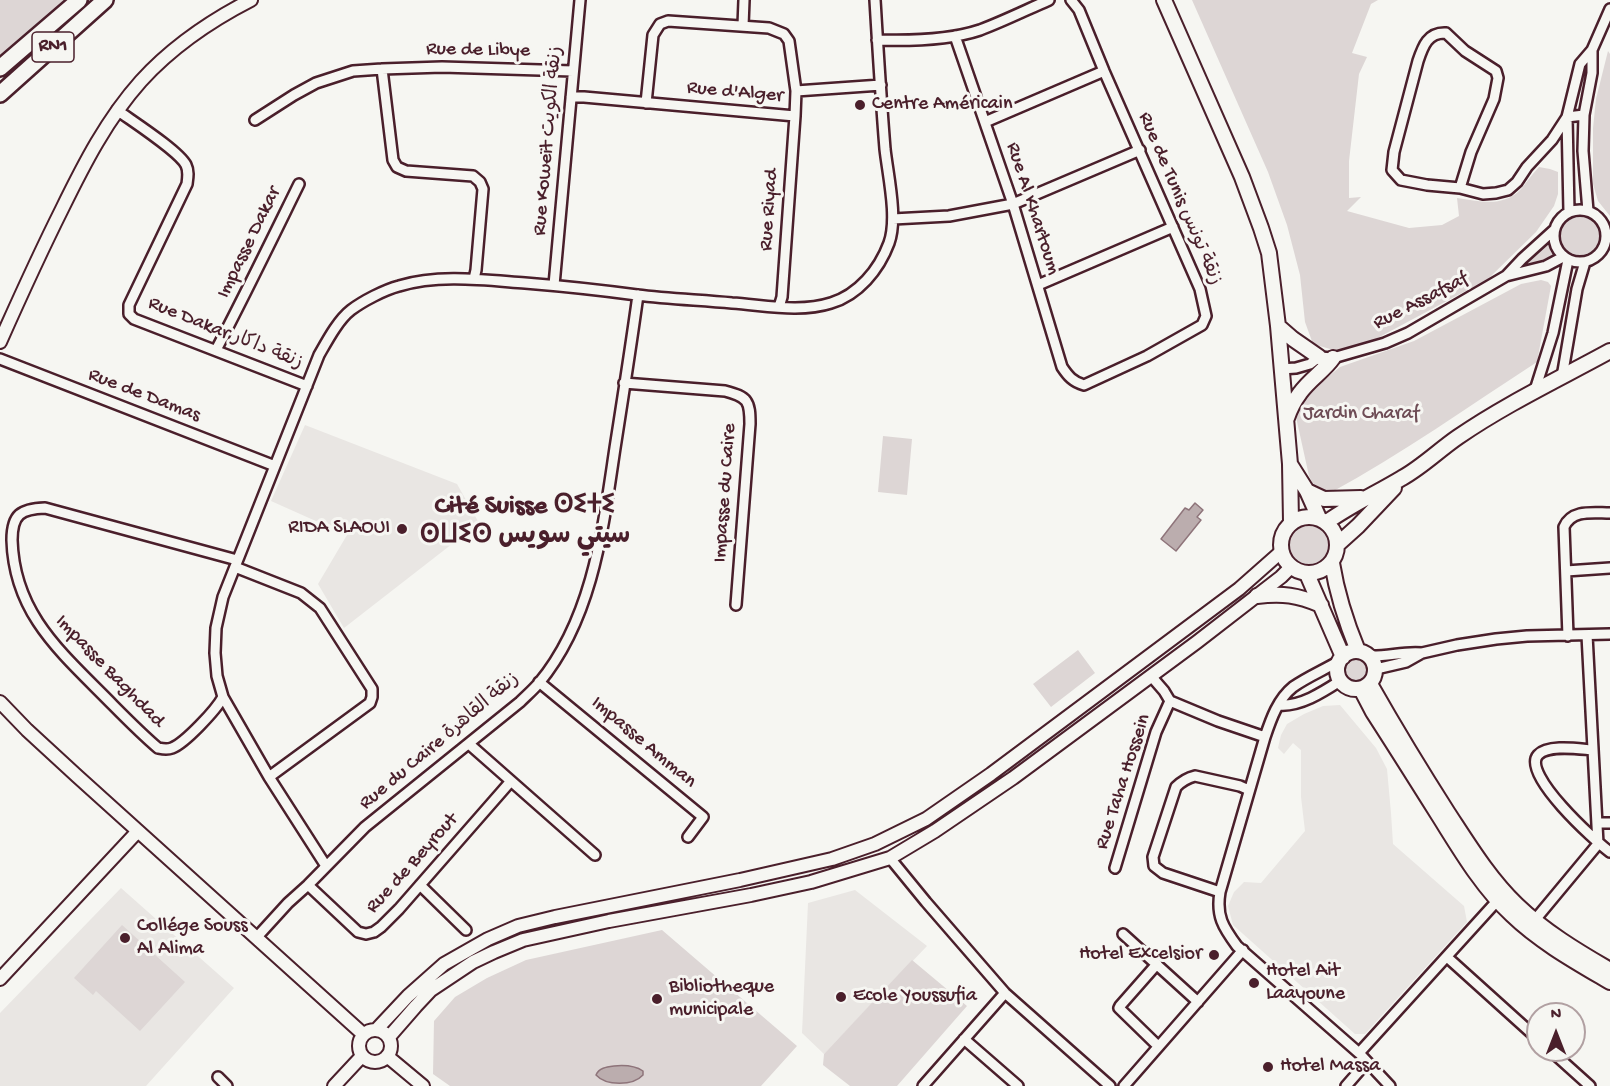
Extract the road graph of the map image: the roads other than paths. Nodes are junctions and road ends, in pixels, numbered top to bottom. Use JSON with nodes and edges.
{"nodes":[{"id":1,"x":79,"y":0,"type":"edge"},
{"id":2,"x":105,"y":0,"type":"edge"},
{"id":3,"x":250,"y":0,"type":"edge"},
{"id":4,"x":580,"y":0,"type":"edge"},
{"id":5,"x":744,"y":0,"type":"edge"},
{"id":6,"x":875,"y":0,"type":"edge"},
{"id":7,"x":1049,"y":0,"type":"edge"},
{"id":8,"x":1071,"y":0,"type":"edge"},
{"id":9,"x":1164,"y":0,"type":"edge"},
{"id":10,"x":1610,"y":9,"type":"edge"},
{"id":11,"x":744,"y":26,"type":"junction"},
{"id":12,"x":956,"y":36,"type":"junction"},
{"id":13,"x":877,"y":40,"type":"junction"},
{"id":14,"x":1592,"y":50,"type":"junction"},
{"id":15,"x":0,"y":68,"type":"edge"},
{"id":16,"x":382,"y":69,"type":"junction"},
{"id":17,"x":573,"y":71,"type":"junction"},
{"id":18,"x":1104,"y":71,"type":"junction"},
{"id":19,"x":881,"y":85,"type":"junction"},
{"id":20,"x":796,"y":91,"type":"junction"},
{"id":21,"x":0,"y":94,"type":"edge"},
{"id":22,"x":571,"y":97,"type":"junction"},
{"id":23,"x":646,"y":103,"type":"junction"},
{"id":24,"x":117,"y":110,"type":"junction"},
{"id":25,"x":1584,"y":115,"type":"junction"},
{"id":26,"x":795,"y":116,"type":"junction"},
{"id":27,"x":1567,"y":117,"type":"junction"},
{"id":28,"x":255,"y":120,"type":"dead end"},
{"id":29,"x":986,"y":122,"type":"junction"},
{"id":30,"x":1140,"y":150,"type":"junction"},
{"id":31,"x":299,"y":184,"type":"dead end"},
{"id":32,"x":1460,"y":188,"type":"junction"},
{"id":33,"x":1013,"y":204,"type":"junction"},
{"id":34,"x":1569,"y":212,"type":"junction"},
{"id":35,"x":1588,"y":212,"type":"junction"},
{"id":36,"x":893,"y":219,"type":"junction"},
{"id":37,"x":1606,"y":225,"type":"edge"},
{"id":38,"x":1173,"y":227,"type":"junction"},
{"id":39,"x":1554,"y":230,"type":"junction"},
{"id":40,"x":1606,"y":248,"type":"edge"},
{"id":41,"x":1566,"y":258,"type":"junction"},
{"id":42,"x":1585,"y":262,"type":"junction"},
{"id":43,"x":1506,"y":276,"type":"junction"},
{"id":44,"x":474,"y":279,"type":"junction"},
{"id":45,"x":554,"y":285,"type":"junction"},
{"id":46,"x":1038,"y":285,"type":"junction"},
{"id":47,"x":638,"y":295,"type":"junction"},
{"id":48,"x":779,"y":306,"type":"junction"},
{"id":49,"x":1278,"y":326,"type":"junction"},
{"id":50,"x":0,"y":342,"type":"edge"},
{"id":51,"x":216,"y":350,"type":"junction"},
{"id":52,"x":1610,"y":351,"type":"edge"},
{"id":53,"x":1326,"y":357,"type":"junction"},
{"id":54,"x":0,"y":359,"type":"edge"},
{"id":55,"x":1281,"y":369,"type":"junction"},
{"id":56,"x":1562,"y":377,"type":"junction"},
{"id":57,"x":624,"y":383,"type":"junction"},
{"id":58,"x":1083,"y":385,"type":"joint"},
{"id":59,"x":307,"y":386,"type":"junction"},
{"id":60,"x":1536,"y":390,"type":"junction"},
{"id":61,"x":1285,"y":423,"type":"junction"},
{"id":62,"x":1290,"y":464,"type":"junction"},
{"id":63,"x":275,"y":466,"type":"junction"},
{"id":64,"x":1404,"y":477,"type":"junction"},
{"id":65,"x":1307,"y":491,"type":"junction"},
{"id":66,"x":1366,"y":498,"type":"junction"},
{"id":67,"x":1610,"y":513,"type":"edge"},
{"id":68,"x":1323,"y":520,"type":"junction"},
{"id":69,"x":1291,"y":522,"type":"junction"},
{"id":70,"x":1338,"y":544,"type":"junction"},
{"id":71,"x":1282,"y":550,"type":"junction"},
{"id":72,"x":1332,"y":563,"type":"junction"},
{"id":73,"x":236,"y":564,"type":"junction"},
{"id":74,"x":1291,"y":567,"type":"junction"},
{"id":75,"x":1610,"y":568,"type":"edge"},
{"id":76,"x":1566,"y":571,"type":"junction"},
{"id":77,"x":1307,"y":574,"type":"junction"},
{"id":78,"x":1257,"y":596,"type":"junction"},
{"id":79,"x":736,"y":605,"type":"dead end"},
{"id":80,"x":1321,"y":605,"type":"junction"},
{"id":81,"x":1610,"y":634,"type":"edge"},
{"id":82,"x":1587,"y":635,"type":"junction"},
{"id":83,"x":1568,"y":636,"type":"junction"},
{"id":84,"x":1363,"y":653,"type":"junction"},
{"id":85,"x":1422,"y":653,"type":"junction"},
{"id":86,"x":1341,"y":659,"type":"junction"},
{"id":87,"x":1376,"y":669,"type":"junction"},
{"id":88,"x":1151,"y":676,"type":"junction"},
{"id":89,"x":1340,"y":681,"type":"junction"},
{"id":90,"x":539,"y":682,"type":"junction"},
{"id":91,"x":1365,"y":687,"type":"junction"},
{"id":92,"x":223,"y":697,"type":"junction"},
{"id":93,"x":1170,"y":701,"type":"junction"},
{"id":94,"x":0,"y":702,"type":"edge"},
{"id":95,"x":1279,"y":705,"type":"junction"},
{"id":96,"x":1265,"y":737,"type":"junction"},
{"id":97,"x":470,"y":744,"type":"junction"},
{"id":98,"x":1593,"y":750,"type":"junction"},
{"id":99,"x":269,"y":777,"type":"junction"},
{"id":100,"x":511,"y":782,"type":"junction"},
{"id":101,"x":1249,"y":790,"type":"junction"},
{"id":102,"x":1598,"y":823,"type":"junction"},
{"id":103,"x":1610,"y":823,"type":"edge"},
{"id":104,"x":138,"y":831,"type":"junction"},
{"id":105,"x":688,"y":837,"type":"dead end"},
{"id":106,"x":1598,"y":844,"type":"junction"},
{"id":107,"x":1610,"y":852,"type":"edge"},
{"id":108,"x":595,"y":855,"type":"dead end"},
{"id":109,"x":890,"y":858,"type":"junction"},
{"id":110,"x":326,"y":866,"type":"junction"},
{"id":111,"x":1115,"y":868,"type":"dead end"},
{"id":112,"x":309,"y":885,"type":"junction"},
{"id":113,"x":420,"y":885,"type":"junction"},
{"id":114,"x":1220,"y":892,"type":"junction"},
{"id":115,"x":1497,"y":901,"type":"junction"},
{"id":116,"x":1534,"y":921,"type":"junction"},
{"id":117,"x":466,"y":930,"type":"dead end"},
{"id":118,"x":1124,"y":934,"type":"dead end"},
{"id":119,"x":257,"y":937,"type":"junction"},
{"id":120,"x":1243,"y":950,"type":"junction"},
{"id":121,"x":1447,"y":957,"type":"junction"},
{"id":122,"x":1157,"y":964,"type":"junction"},
{"id":123,"x":1610,"y":970,"type":"edge"},
{"id":124,"x":0,"y":979,"type":"edge"},
{"id":125,"x":1610,"y":982,"type":"edge"},
{"id":126,"x":1005,"y":993,"type":"junction"},
{"id":127,"x":1198,"y":1002,"type":"junction"},
{"id":128,"x":1526,"y":1028,"type":"edge"},
{"id":129,"x":377,"y":1029,"type":"junction"},
{"id":130,"x":363,"y":1034,"type":"junction"},
{"id":131,"x":389,"y":1037,"type":"junction"},
{"id":132,"x":964,"y":1039,"type":"junction"},
{"id":133,"x":1158,"y":1046,"type":"junction"},
{"id":134,"x":1359,"y":1053,"type":"junction"},
{"id":135,"x":362,"y":1056,"type":"junction"},
{"id":136,"x":387,"y":1056,"type":"junction"},
{"id":137,"x":1367,"y":1062,"type":"junction"},
{"id":138,"x":1563,"y":1062,"type":"edge"},
{"id":139,"x":218,"y":1077,"type":"dead end"},
{"id":140,"x":227,"y":1086,"type":"edge"},
{"id":141,"x":334,"y":1086,"type":"edge"},
{"id":142,"x":423,"y":1086,"type":"edge"},
{"id":143,"x":923,"y":1086,"type":"edge"},
{"id":144,"x":1018,"y":1086,"type":"edge"},
{"id":145,"x":1110,"y":1086,"type":"edge"},
{"id":146,"x":1124,"y":1086,"type":"edge"},
{"id":147,"x":1346,"y":1086,"type":"edge"},
{"id":148,"x":1390,"y":1086,"type":"edge"},
{"id":149,"x":1590,"y":1086,"type":"edge"}],
"edges":[{"from":1,"to":15,"type":"highway","number":"RN1"},
{"from":2,"to":21,"type":"highway","number":"RN1"},
{"from":3,"to":24,"type":"street"},
{"from":4,"to":17,"type":"street","name":"Rue Koweït زنقة الكويت"},
{"from":5,"to":11,"type":"street"},
{"from":6,"to":13,"type":"street"},
{"from":7,"to":12,"type":"street"},
{"from":8,"to":18,"type":"street","name":"Rue de Tunis زنقة تونس"},
{"from":9,"to":49,"type":"main road"},
{"from":10,"to":14,"type":"street"},
{"from":11,"to":20,"type":"street","name":"Rue d'Alger"},
{"from":11,"to":23,"type":"street","name":"Rue d'Alger"},
{"from":12,"to":13,"type":"street"},
{"from":12,"to":29,"type":"street","name":"Rue Al Khartoum"},
{"from":13,"to":19,"type":"street"},
{"from":14,"to":25,"type":"street"},
{"from":14,"to":27,"type":"street"},
{"from":16,"to":17,"type":"street","name":"Rue de Libye"},
{"from":16,"to":28,"type":"street","name":"Rue de Libye"},
{"from":16,"to":44,"type":"street"},
{"from":17,"to":22,"type":"street","name":"Rue Koweït زنقة الكويت"},
{"from":18,"to":29,"type":"street"},
{"from":18,"to":30,"type":"street","name":"Rue de Tunis زنقة تونس"},
{"from":19,"to":20,"type":"street","name":"Rue d'Alger"},
{"from":19,"to":36,"type":"street"},
{"from":20,"to":26,"type":"street","name":"Rue d'Alger"},
{"from":22,"to":23,"type":"street","name":"Rue d'Alger"},
{"from":22,"to":45,"type":"street","name":"Rue Koweït زنقة الكويت"},
{"from":23,"to":26,"type":"street","name":"Rue d'Alger"},
{"from":24,"to":50,"type":"street"},
{"from":24,"to":51,"type":"street","name":"Rue Dakar زنقة داكار"},
{"from":25,"to":27,"type":"street"},
{"from":25,"to":35,"type":"street"},
{"from":26,"to":48,"type":"street","name":"Rue Riyad"},
{"from":27,"to":32,"type":"street"},
{"from":27,"to":34,"type":"street"},
{"from":29,"to":33,"type":"street","name":"Rue Al Khartoum"},
{"from":30,"to":33,"type":"street"},
{"from":30,"to":38,"type":"street","name":"Rue de Tunis زنقة تونس"},
{"from":31,"to":51,"type":"street","name":"Impasse Dakar"},
{"from":32,"to":32,"type":"street"},
{"from":33,"to":36,"type":"street"},
{"from":33,"to":46,"type":"street","name":"Rue Al Khartoum"},
{"from":34,"to":35,"type":"street"},
{"from":34,"to":39,"type":"street"},
{"from":35,"to":37,"type":"street"},
{"from":36,"to":48,"type":"street"},
{"from":37,"to":40,"type":"street"},
{"from":38,"to":46,"type":"street"},
{"from":38,"to":58,"type":"street","name":"Rue de Tunis زنقة تونس"},
{"from":39,"to":41,"type":"street"},
{"from":39,"to":43,"type":"street","name":"Rue Assafsaf"},
{"from":40,"to":42,"type":"street"},
{"from":41,"to":42,"type":"street"},
{"from":41,"to":43,"type":"street","name":"Rue Assafsaf"},
{"from":41,"to":60,"type":"street"},
{"from":42,"to":56,"type":"street"},
{"from":43,"to":53,"type":"street","name":"Rue Assafsaf"},
{"from":44,"to":45,"type":"street"},
{"from":44,"to":59,"type":"street"},
{"from":45,"to":47,"type":"street"},
{"from":46,"to":58,"type":"street","name":"Rue Al Khartoum"},
{"from":47,"to":48,"type":"street"},
{"from":47,"to":57,"type":"street","name":"Rue du Caire زنقة القاهرة"},
{"from":49,"to":53,"type":"main road"},
{"from":49,"to":55,"type":"main road"},
{"from":51,"to":59,"type":"street","name":"Rue Dakar زنقة داكار"},
{"from":52,"to":56,"type":"main road"},
{"from":53,"to":55,"type":"street","name":"Rue Assafsaf"},
{"from":53,"to":61,"type":"main road"},
{"from":54,"to":63,"type":"street","name":"Rue de Damas"},
{"from":55,"to":61,"type":"main road"},
{"from":56,"to":60,"type":"main road"},
{"from":57,"to":79,"type":"street","name":"Impasse du Caire"},
{"from":57,"to":90,"type":"street","name":"Rue du Caire زنقة القاهرة"},
{"from":59,"to":63,"type":"street"},
{"from":60,"to":64,"type":"main road"},
{"from":61,"to":62,"type":"main road"},
{"from":62,"to":65,"type":"main road"},
{"from":62,"to":69,"type":"main road"},
{"from":63,"to":73,"type":"street"},
{"from":64,"to":66,"type":"main road"},
{"from":64,"to":70,"type":"main road"},
{"from":65,"to":66,"type":"main road"},
{"from":65,"to":68,"type":"main road"},
{"from":66,"to":68,"type":"main road"},
{"from":67,"to":76,"type":"street"},
{"from":68,"to":69,"type":"main road"},
{"from":68,"to":70,"type":"main road"},
{"from":69,"to":71,"type":"main road"},
{"from":70,"to":72,"type":"main road"},
{"from":71,"to":74,"type":"main road"},
{"from":71,"to":129,"type":"street"},
{"from":72,"to":77,"type":"main road"},
{"from":72,"to":84,"type":"main road"},
{"from":73,"to":92,"type":"street"},
{"from":73,"to":92,"type":"street","name":"Impasse Baghdad"},
{"from":73,"to":99,"type":"street"},
{"from":74,"to":77,"type":"main road"},
{"from":74,"to":78,"type":"street"},
{"from":75,"to":76,"type":"street"},
{"from":76,"to":83,"type":"street"},
{"from":77,"to":80,"type":"main road"},
{"from":78,"to":80,"type":"main road"},
{"from":78,"to":88,"type":"street"},
{"from":80,"to":86,"type":"main road"},
{"from":81,"to":82,"type":"street"},
{"from":82,"to":83,"type":"street"},
{"from":82,"to":98,"type":"street"},
{"from":83,"to":85,"type":"street"},
{"from":84,"to":85,"type":"street"},
{"from":84,"to":86,"type":"main road"},
{"from":84,"to":87,"type":"main road"},
{"from":85,"to":87,"type":"street"},
{"from":86,"to":89,"type":"main road"},
{"from":86,"to":95,"type":"street"},
{"from":87,"to":91,"type":"main road"},
{"from":88,"to":93,"type":"street"},
{"from":88,"to":109,"type":"street"},
{"from":89,"to":91,"type":"main road"},
{"from":89,"to":95,"type":"street"},
{"from":90,"to":97,"type":"street","name":"Rue du Caire زنقة القاهرة"},
{"from":90,"to":105,"type":"street","name":"Impasse Amman"},
{"from":91,"to":115,"type":"main road"},
{"from":91,"to":116,"type":"main road"},
{"from":92,"to":99,"type":"street"},
{"from":93,"to":96,"type":"street","name":"Rue Taha Hossein"},
{"from":93,"to":111,"type":"street","name":"Rue Taha Hossein"},
{"from":94,"to":104,"type":"street"},
{"from":95,"to":96,"type":"street"},
{"from":96,"to":101,"type":"street"},
{"from":97,"to":100,"type":"street"},
{"from":97,"to":110,"type":"street","name":"Rue du Caire زنقة القاهرة"},
{"from":98,"to":102,"type":"street"},
{"from":98,"to":106,"type":"street"},
{"from":99,"to":110,"type":"street"},
{"from":100,"to":108,"type":"street"},
{"from":100,"to":113,"type":"street","name":"Rue de Beyrout"},
{"from":101,"to":114,"type":"street"},
{"from":101,"to":114,"type":"street"},
{"from":102,"to":103,"type":"street"},
{"from":102,"to":106,"type":"street"},
{"from":104,"to":119,"type":"street"},
{"from":104,"to":124,"type":"street"},
{"from":106,"to":107,"type":"street"},
{"from":106,"to":116,"type":"street"},
{"from":109,"to":126,"type":"street"},
{"from":109,"to":131,"type":"street"},
{"from":110,"to":112,"type":"street","name":"Rue du Caire زنقة القاهرة"},
{"from":112,"to":113,"type":"street","name":"Rue de Beyrout"},
{"from":112,"to":119,"type":"street","name":"Rue du Caire زنقة القاهرة"},
{"from":113,"to":117,"type":"street"},
{"from":114,"to":120,"type":"street"},
{"from":115,"to":121,"type":"street"},
{"from":115,"to":125,"type":"main road"},
{"from":116,"to":123,"type":"main road"},
{"from":118,"to":122,"type":"street"},
{"from":119,"to":130,"type":"street"},
{"from":120,"to":127,"type":"street"},
{"from":120,"to":134,"type":"street"},
{"from":121,"to":128,"type":"street"},
{"from":121,"to":134,"type":"street"},
{"from":122,"to":127,"type":"street"},
{"from":122,"to":133,"type":"street"},
{"from":126,"to":132,"type":"street"},
{"from":126,"to":145,"type":"street"},
{"from":127,"to":133,"type":"street"},
{"from":129,"to":130,"type":"street"},
{"from":129,"to":131,"type":"street"},
{"from":130,"to":135,"type":"street"},
{"from":131,"to":136,"type":"street"},
{"from":132,"to":143,"type":"street"},
{"from":132,"to":144,"type":"street"},
{"from":133,"to":146,"type":"street"},
{"from":134,"to":137,"type":"street"},
{"from":135,"to":136,"type":"street"},
{"from":135,"to":141,"type":"street"},
{"from":136,"to":142,"type":"street"},
{"from":137,"to":147,"type":"street"},
{"from":137,"to":148,"type":"street"},
{"from":138,"to":149,"type":"street"},
{"from":139,"to":140,"type":"street"}]}
